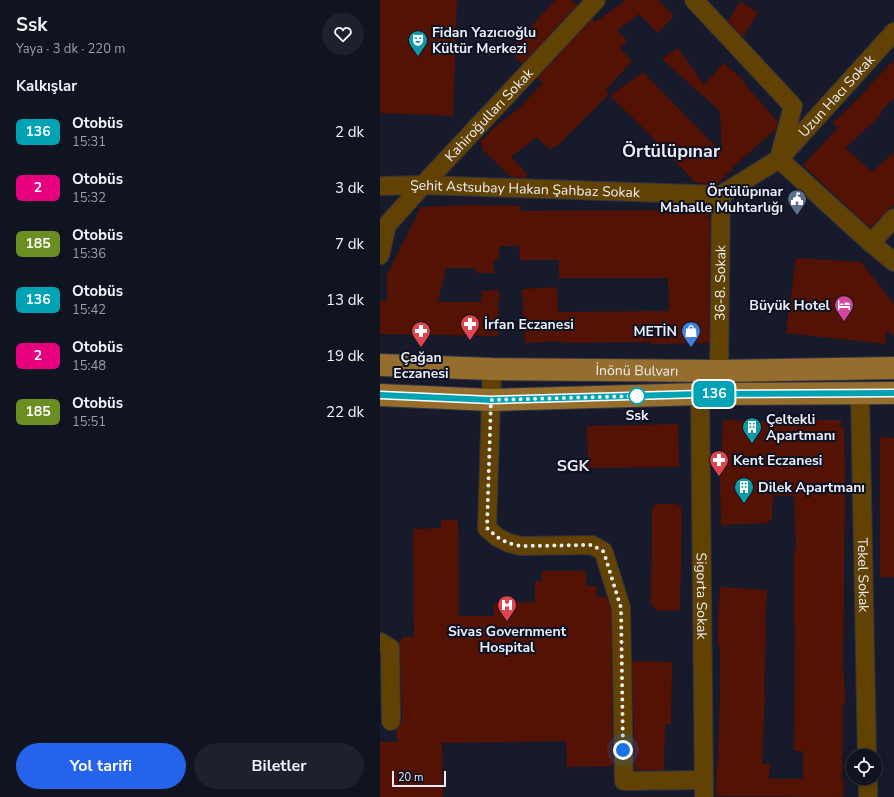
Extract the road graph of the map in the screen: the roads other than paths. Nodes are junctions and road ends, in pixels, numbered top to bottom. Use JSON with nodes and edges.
{"nodes":[{"id":1,"x":596,"y":0,"type":"edge"},
{"id":2,"x":694,"y":0,"type":"edge"},
{"id":3,"x":894,"y":32,"type":"edge"},
{"id":4,"x":779,"y":159,"type":"junction"},
{"id":5,"x":423,"y":184,"type":"junction"},
{"id":6,"x":380,"y":186,"type":"edge"},
{"id":7,"x":721,"y":195,"type":"junction"},
{"id":8,"x":894,"y":218,"type":"edge"},
{"id":9,"x":871,"y":243,"type":"junction"},
{"id":10,"x":380,"y":255,"type":"edge"},
{"id":11,"x":894,"y":262,"type":"edge"},
{"id":12,"x":380,"y":366,"type":"edge"},
{"id":13,"x":894,"y":368,"type":"edge"},
{"id":14,"x":492,"y":369,"type":"junction"},
{"id":15,"x":720,"y":371,"type":"junction"},
{"id":16,"x":894,"y":393,"type":"edge"},
{"id":17,"x":700,"y":394,"type":"junction"},
{"id":18,"x":860,"y":394,"type":"junction"},
{"id":19,"x":380,"y":395,"type":"edge"},
{"id":20,"x":491,"y":400,"type":"junction"},
{"id":21,"x":380,"y":642,"type":"edge"},
{"id":22,"x":391,"y":720,"type":"dead end"},
{"id":23,"x":867,"y":749,"type":"edge"},
{"id":24,"x":868,"y":785,"type":"edge"},
{"id":25,"x":704,"y":789,"type":"edge"},
{"id":26,"x":868,"y":797,"type":"edge"}],
"edges":[{"from":1,"to":5,"type":"street","name":"Kahiroğulları Sokak"},
{"from":2,"to":4,"type":"street"},
{"from":3,"to":4,"type":"street","name":"Uzun Hacı Sokak"},
{"from":4,"to":7,"type":"street"},
{"from":4,"to":9,"type":"street"},
{"from":5,"to":6,"type":"street","name":"Şehit Astsubay Hakan Şahbaz Sokak"},
{"from":5,"to":7,"type":"street","name":"Şehit Astsubay Hakan Şahbaz Sokak"},
{"from":5,"to":10,"type":"street","name":"Kahiroğulları Sokak"},
{"from":7,"to":15,"type":"street","name":"36-8. Sokak"},
{"from":8,"to":9,"type":"street"},
{"from":9,"to":11,"type":"street"},
{"from":12,"to":14,"type":"main road","name":"İnönü Bulvarı"},
{"from":13,"to":15,"type":"main road","name":"İnönü Bulvarı"},
{"from":14,"to":15,"type":"main road","name":"İnönü Bulvarı"},
{"from":14,"to":20,"type":"street"},
{"from":16,"to":18,"type":"main road","name":"İnönü Bulvarı"},
{"from":17,"to":18,"type":"main road","name":"İnönü Bulvarı"},
{"from":17,"to":20,"type":"main road","name":"İnönü Bulvarı"},
{"from":17,"to":25,"type":"street","name":"Sigorta Sokak"},
{"from":18,"to":23,"type":"street","name":"Tekel Sokak"},
{"from":19,"to":20,"type":"main road","name":"İnönü Bulvarı"},
{"from":20,"to":25,"type":"street"},
{"from":21,"to":22,"type":"street"},
{"from":24,"to":26,"type":"street"}]}
